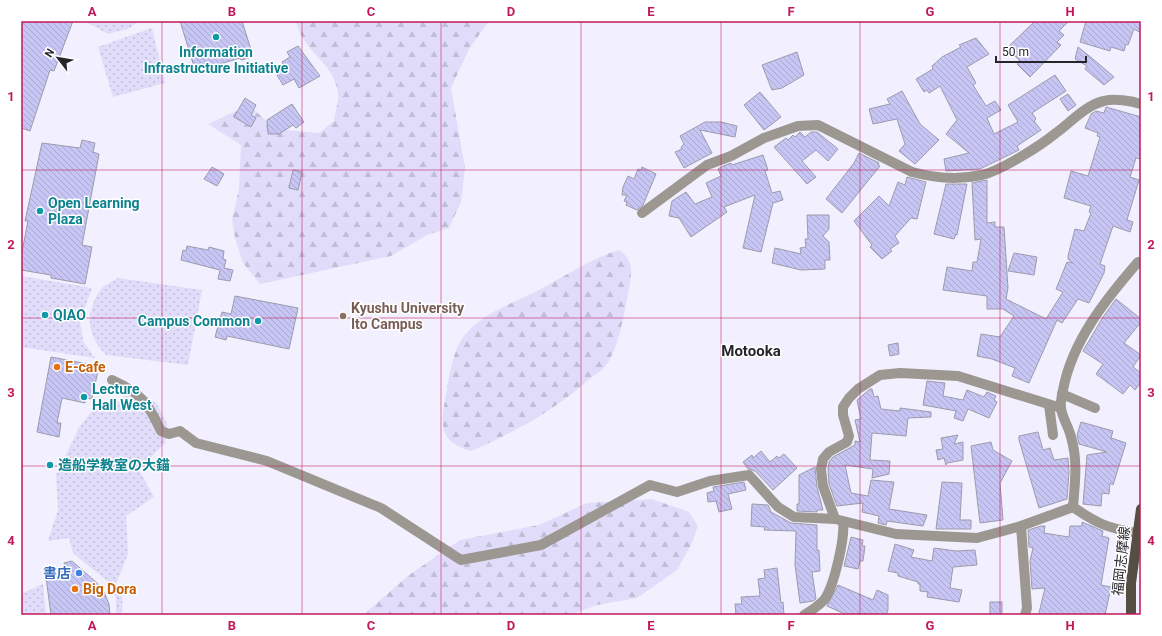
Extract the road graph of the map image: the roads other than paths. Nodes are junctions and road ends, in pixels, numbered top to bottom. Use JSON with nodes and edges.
{"nodes":[{"id":1,"x":1141,"y":104,"type":"edge"},
{"id":2,"x":642,"y":213,"type":"dead end"},
{"id":3,"x":1141,"y":262,"type":"edge"},
{"id":4,"x":112,"y":380,"type":"dead end"},
{"id":5,"x":1062,"y":394,"type":"junction"},
{"id":6,"x":1049,"y":405,"type":"junction"},
{"id":7,"x":1061,"y":408,"type":"junction"},
{"id":8,"x":1095,"y":408,"type":"dead end"},
{"id":9,"x":1053,"y":435,"type":"dead end"},
{"id":10,"x":1073,"y":506,"type":"junction"},
{"id":11,"x":1141,"y":509,"type":"edge"},
{"id":12,"x":839,"y":521,"type":"junction"},
{"id":13,"x":1021,"y":526,"type":"junction"},
{"id":14,"x":1137,"y":533,"type":"junction"},
{"id":15,"x":804,"y":615,"type":"edge"},
{"id":16,"x":1025,"y":615,"type":"edge"},
{"id":17,"x":1131,"y":615,"type":"edge"}],
"edges":[{"from":1,"to":2,"type":"street"},
{"from":3,"to":5,"type":"street"},
{"from":4,"to":12,"type":"street"},
{"from":5,"to":7,"type":"street"},
{"from":5,"to":8,"type":"street"},
{"from":6,"to":7,"type":"street"},
{"from":6,"to":9,"type":"street"},
{"from":6,"to":12,"type":"street"},
{"from":7,"to":10,"type":"street"},
{"from":10,"to":13,"type":"street"},
{"from":10,"to":14,"type":"street"},
{"from":11,"to":14,"type":"main road","name":"福岡志摩線"},
{"from":12,"to":13,"type":"street"},
{"from":12,"to":15,"type":"street"},
{"from":13,"to":16,"type":"street"},
{"from":14,"to":17,"type":"main road","name":"福岡志摩線"}]}
